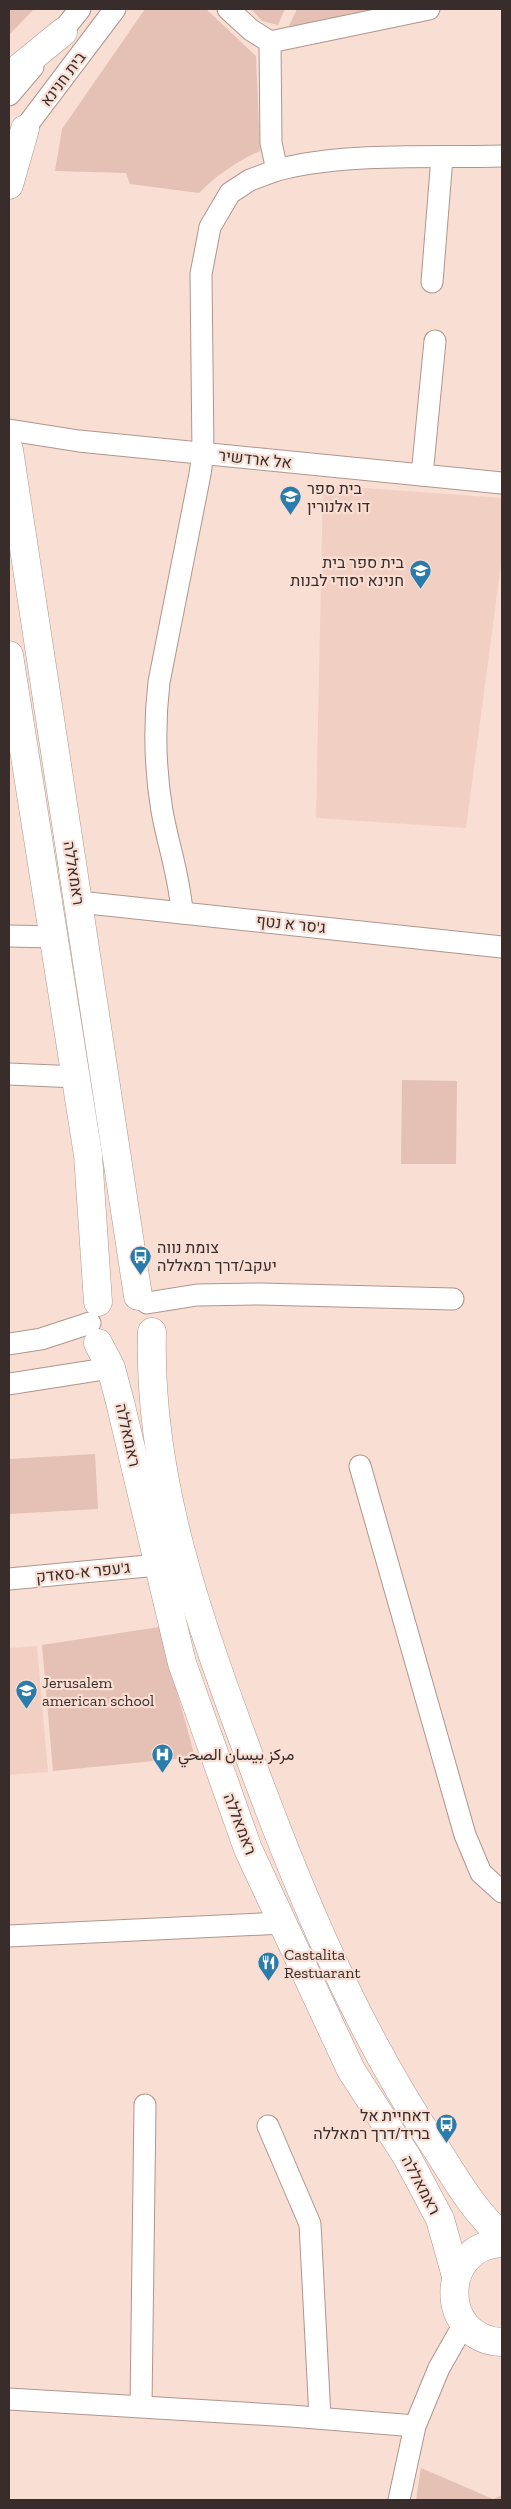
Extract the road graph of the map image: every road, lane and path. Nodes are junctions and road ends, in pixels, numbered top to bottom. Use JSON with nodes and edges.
{"nodes":[{"id":1,"x":80,"y":9,"type":"edge"},
{"id":2,"x":115,"y":9,"type":"edge"},
{"id":3,"x":228,"y":9,"type":"edge"},
{"id":4,"x":429,"y":9,"type":"edge"},
{"id":5,"x":62,"y":32,"type":"junction"},
{"id":6,"x":270,"y":42,"type":"junction"},
{"id":7,"x":9,"y":76,"type":"edge"},
{"id":8,"x":9,"y":95,"type":"edge"},
{"id":9,"x":17,"y":138,"type":"edge"},
{"id":10,"x":502,"y":156,"type":"edge"},
{"id":11,"x":442,"y":157,"type":"junction"},
{"id":12,"x":277,"y":170,"type":"junction"},
{"id":13,"x":9,"y":185,"type":"edge"},
{"id":14,"x":432,"y":282,"type":"dead end"},
{"id":15,"x":435,"y":341,"type":"dead end"},
{"id":16,"x":9,"y":430,"type":"edge"},
{"id":17,"x":9,"y":450,"type":"edge"},
{"id":18,"x":202,"y":453,"type":"junction"},
{"id":19,"x":422,"y":475,"type":"junction"},
{"id":20,"x":502,"y":483,"type":"edge"},
{"id":21,"x":9,"y":656,"type":"edge"},
{"id":22,"x":79,"y":902,"type":"junction"},
{"id":23,"x":182,"y":913,"type":"junction"},
{"id":24,"x":9,"y":936,"type":"edge"},
{"id":25,"x":55,"y":937,"type":"junction"},
{"id":26,"x":502,"y":947,"type":"edge"},
{"id":27,"x":9,"y":1074,"type":"edge"},
{"id":28,"x":77,"y":1077,"type":"junction"},
{"id":29,"x":142,"y":1299,"type":"junction"},
{"id":30,"x":453,"y":1299,"type":"dead end"},
{"id":31,"x":96,"y":1323,"type":"junction"},
{"id":32,"x":152,"y":1332,"type":"junction"},
{"id":33,"x":9,"y":1344,"type":"edge"},
{"id":34,"x":111,"y":1368,"type":"junction"},
{"id":35,"x":9,"y":1384,"type":"edge"},
{"id":36,"x":360,"y":1466,"type":"dead end"},
{"id":37,"x":158,"y":1565,"type":"junction"},
{"id":38,"x":9,"y":1579,"type":"edge"},
{"id":39,"x":502,"y":1892,"type":"edge"},
{"id":40,"x":283,"y":1923,"type":"junction"},
{"id":41,"x":9,"y":1936,"type":"edge"},
{"id":42,"x":145,"y":2104,"type":"dead end"},
{"id":43,"x":268,"y":2126,"type":"dead end"},
{"id":44,"x":502,"y":2236,"type":"edge"},
{"id":45,"x":502,"y":2243,"type":"edge"},
{"id":46,"x":456,"y":2276,"type":"junction"},
{"id":47,"x":464,"y":2324,"type":"junction"},
{"id":48,"x":502,"y":2342,"type":"edge"},
{"id":49,"x":9,"y":2399,"type":"edge"},
{"id":50,"x":141,"y":2406,"type":"junction"},
{"id":51,"x":320,"y":2418,"type":"junction"},
{"id":52,"x":415,"y":2426,"type":"junction"},
{"id":53,"x":399,"y":2500,"type":"edge"}],
"edges":[{"from":1,"to":5,"type":"street","name":"בית חנינא"},
{"from":2,"to":9,"type":"street","name":"בית חנינא"},
{"from":3,"to":6,"type":"street"},
{"from":4,"to":6,"type":"street"},
{"from":5,"to":7,"type":"highway"},
{"from":5,"to":8,"type":"street","name":"בית חנינא"},
{"from":6,"to":12,"type":"street"},
{"from":9,"to":13,"type":"highway"},
{"from":10,"to":11,"type":"street"},
{"from":11,"to":12,"type":"street"},
{"from":11,"to":14,"type":"street"},
{"from":12,"to":18,"type":"street"},
{"from":15,"to":19,"type":"street"},
{"from":16,"to":18,"type":"street","name":"אל ארדשיר"},
{"from":17,"to":22,"type":"highway","name":"ראמאללה"},
{"from":18,"to":19,"type":"street","name":"אל ארדשיר"},
{"from":18,"to":23,"type":"street"},
{"from":19,"to":20,"type":"street","name":"אל ארדשיר"},
{"from":21,"to":25,"type":"highway","name":"ראמאללה"},
{"from":22,"to":23,"type":"street","name":"ג'סר א נטף"},
{"from":22,"to":29,"type":"highway","name":"ראמאללה"},
{"from":23,"to":26,"type":"street","name":"ג'סר א נטף"},
{"from":24,"to":25,"type":"street"},
{"from":25,"to":28,"type":"highway","name":"ראמאללה"},
{"from":27,"to":28,"type":"street"},
{"from":28,"to":31,"type":"highway","name":"ראמאללה"},
{"from":29,"to":30,"type":"street"},
{"from":29,"to":31,"type":"highway"},
{"from":29,"to":32,"type":"highway"},
{"from":31,"to":32,"type":"highway"},
{"from":31,"to":33,"type":"street"},
{"from":31,"to":34,"type":"highway","name":"ראמאללה"},
{"from":32,"to":44,"type":"highway","name":"ראמאללה"},
{"from":34,"to":35,"type":"street"},
{"from":34,"to":37,"type":"highway","name":"ראמאללה"},
{"from":36,"to":39,"type":"street"},
{"from":37,"to":38,"type":"street","name":"ג'עפר א-סאדק"},
{"from":37,"to":40,"type":"highway","name":"ראמאללה"},
{"from":40,"to":41,"type":"street"},
{"from":40,"to":46,"type":"highway","name":"ראמאללה"},
{"from":42,"to":50,"type":"street"},
{"from":43,"to":51,"type":"street"},
{"from":45,"to":46,"type":"highway"},
{"from":46,"to":47,"type":"highway","name":"ראמאללה"},
{"from":47,"to":48,"type":"highway"},
{"from":47,"to":52,"type":"street"},
{"from":49,"to":50,"type":"street"},
{"from":50,"to":51,"type":"street"},
{"from":51,"to":52,"type":"street"},
{"from":52,"to":53,"type":"street"}]}
